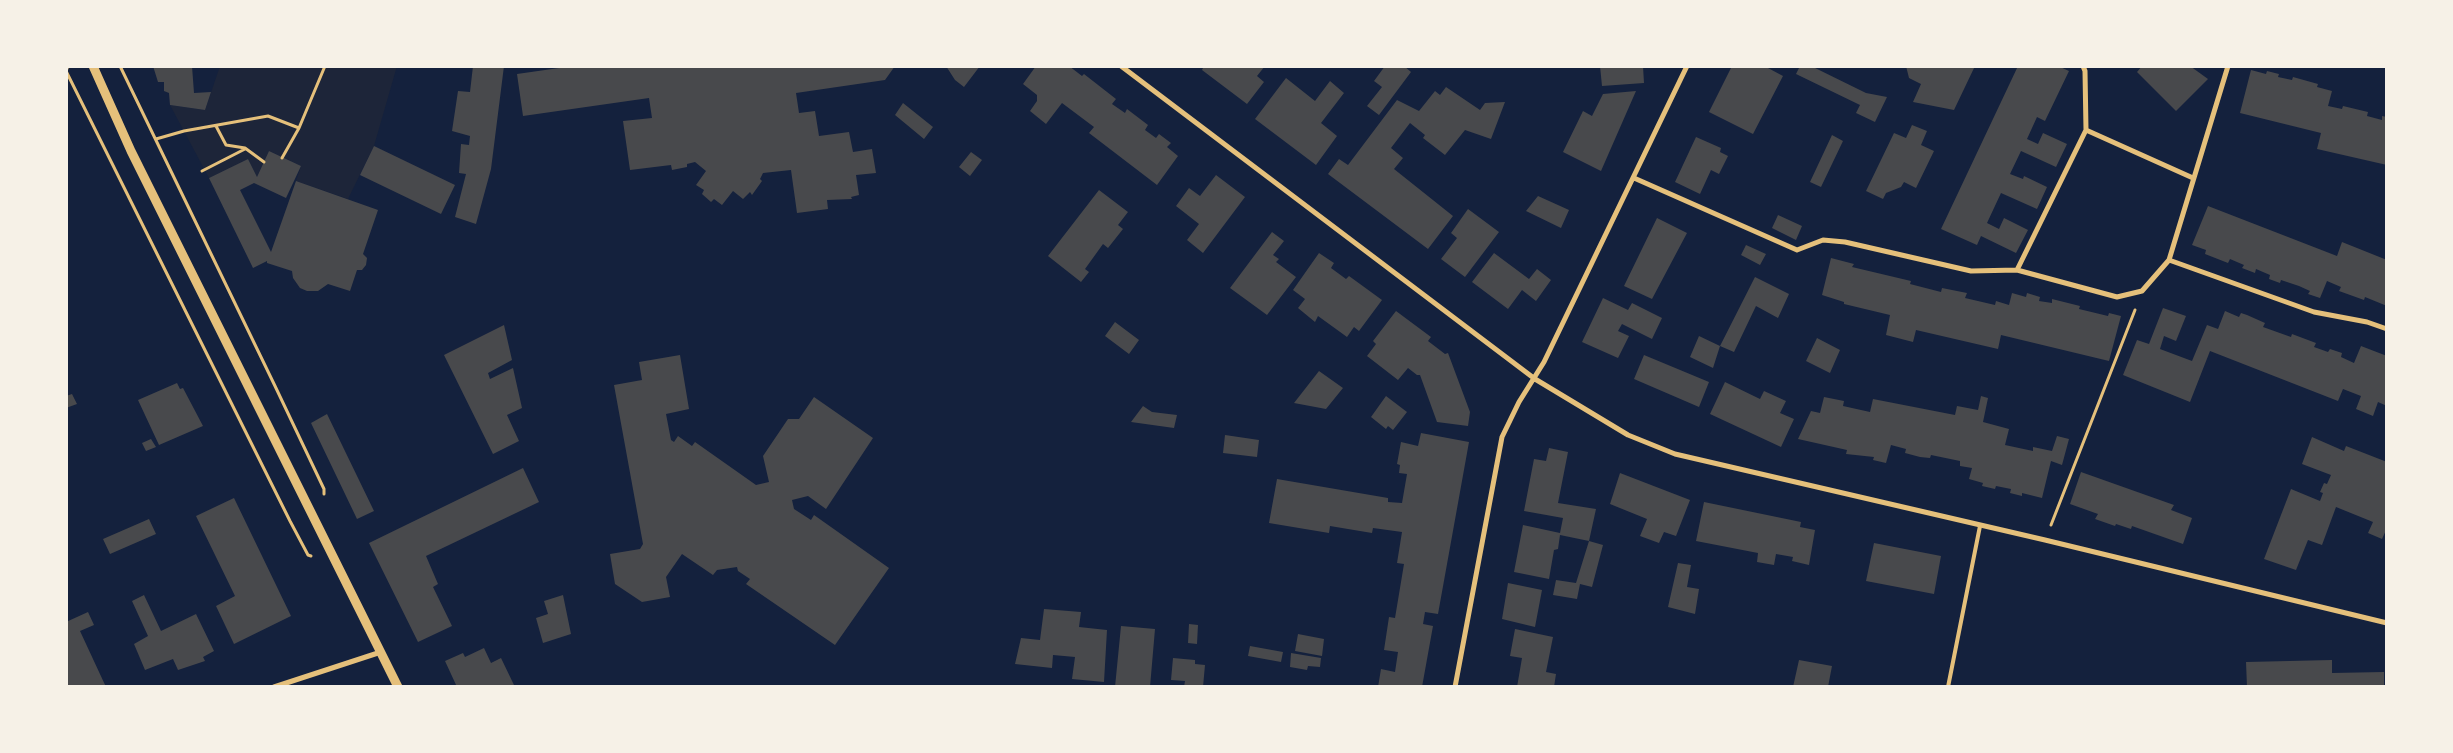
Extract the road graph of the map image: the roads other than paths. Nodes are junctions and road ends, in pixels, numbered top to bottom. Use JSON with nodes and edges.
{"nodes":[{"id":1,"x":94,"y":66,"type":"edge"},
{"id":2,"x":1122,"y":66,"type":"edge"},
{"id":3,"x":1687,"y":66,"type":"edge"},
{"id":4,"x":2083,"y":66,"type":"edge"},
{"id":5,"x":2228,"y":66,"type":"edge"},
{"id":6,"x":2086,"y":130,"type":"junction"},
{"id":7,"x":1634,"y":178,"type":"junction"},
{"id":8,"x":2193,"y":178,"type":"junction"},
{"id":9,"x":2169,"y":260,"type":"junction"},
{"id":10,"x":2017,"y":270,"type":"junction"},
{"id":11,"x":2387,"y":329,"type":"edge"},
{"id":12,"x":1534,"y":379,"type":"junction"},
{"id":13,"x":1980,"y":526,"type":"junction"},
{"id":14,"x":2387,"y":623,"type":"edge"},
{"id":15,"x":381,"y":652,"type":"junction"},
{"id":16,"x":274,"y":687,"type":"edge"},
{"id":17,"x":398,"y":687,"type":"edge"},
{"id":18,"x":1455,"y":687,"type":"edge"},
{"id":19,"x":1948,"y":687,"type":"edge"}],
"edges":[{"from":1,"to":15,"type":"street"},
{"from":2,"to":12,"type":"street"},
{"from":3,"to":7,"type":"street"},
{"from":4,"to":6,"type":"street"},
{"from":5,"to":8,"type":"street"},
{"from":6,"to":8,"type":"street"},
{"from":6,"to":10,"type":"street"},
{"from":7,"to":10,"type":"street"},
{"from":7,"to":12,"type":"street"},
{"from":8,"to":9,"type":"street"},
{"from":9,"to":10,"type":"street"},
{"from":9,"to":11,"type":"street"},
{"from":12,"to":13,"type":"street"},
{"from":12,"to":18,"type":"street"},
{"from":13,"to":14,"type":"street"},
{"from":13,"to":19,"type":"lane"},
{"from":15,"to":16,"type":"street"},
{"from":15,"to":17,"type":"street"}]}
